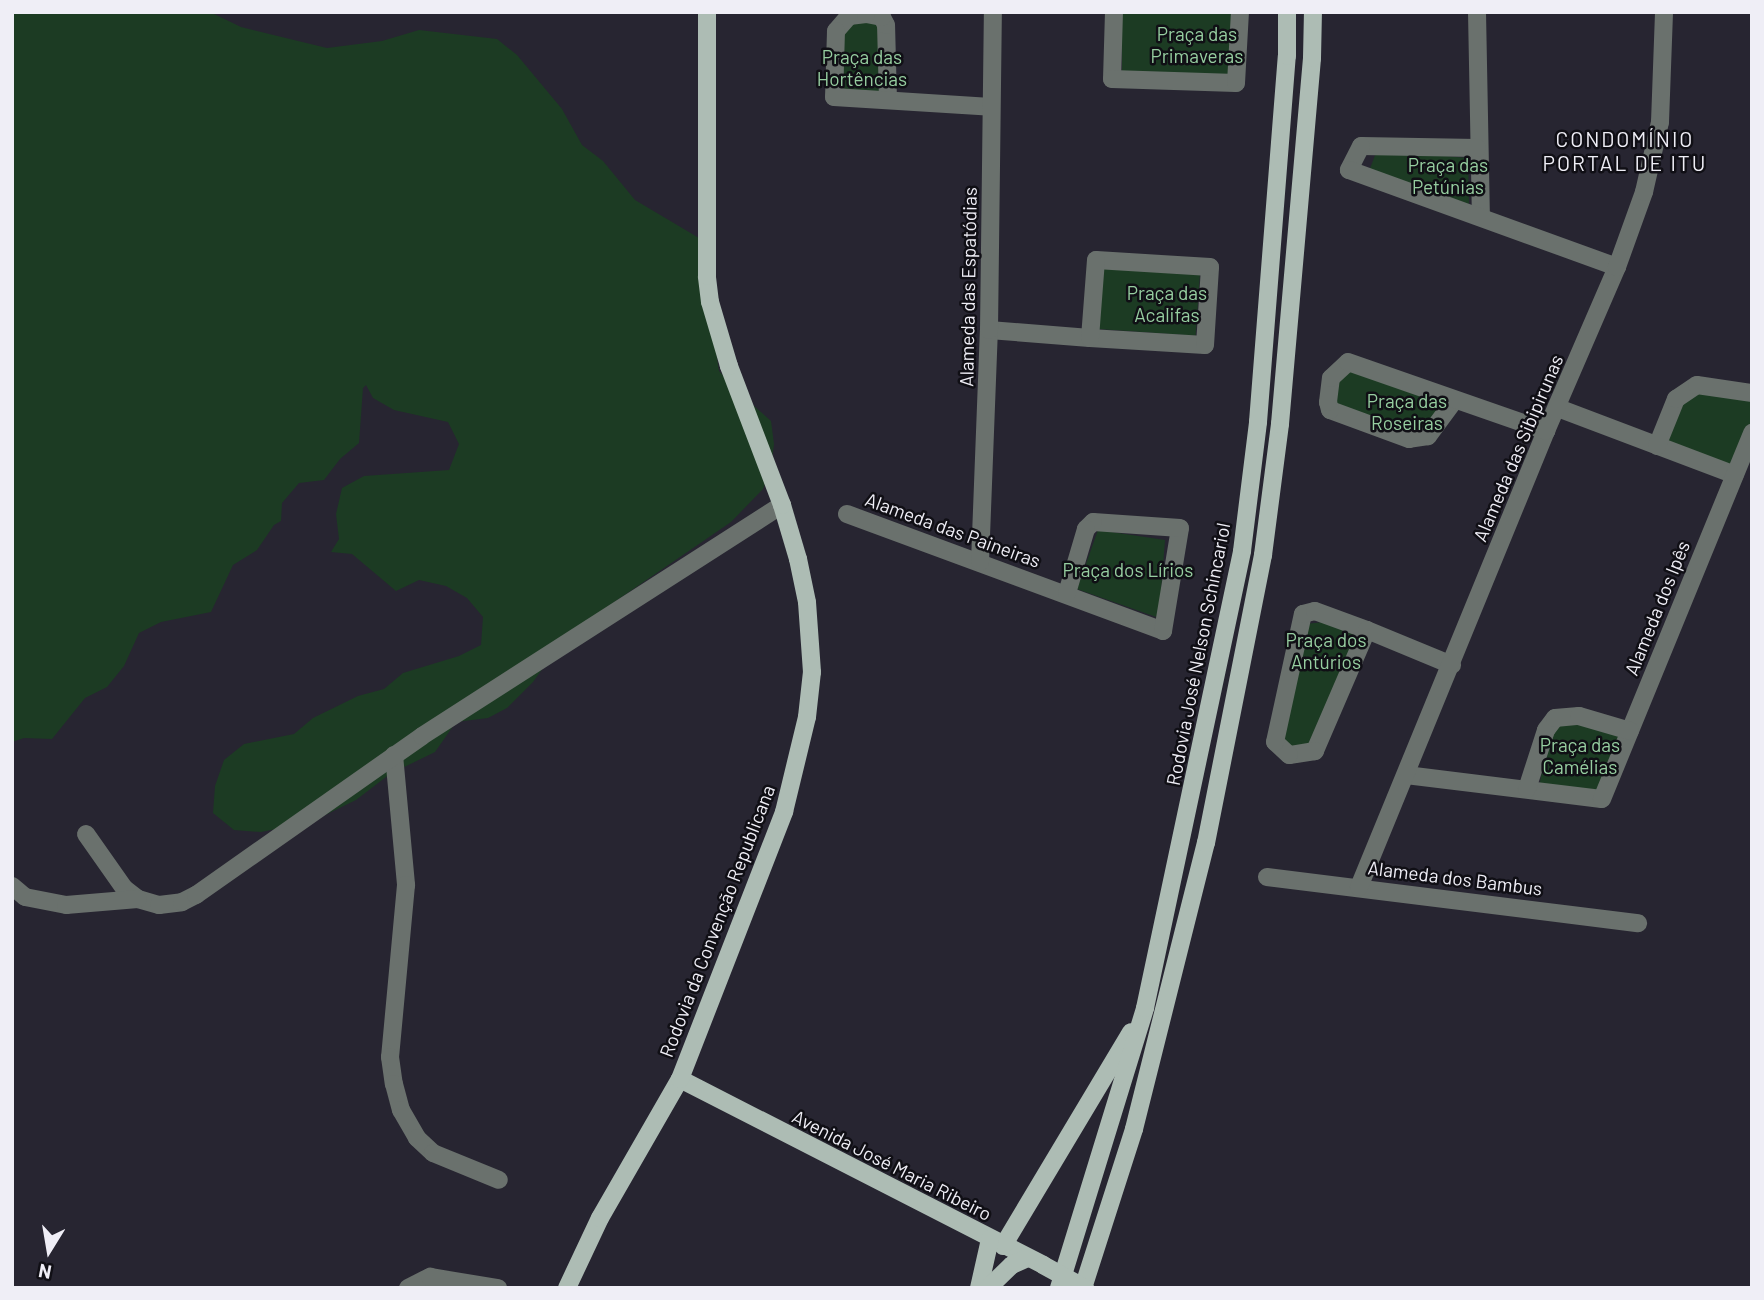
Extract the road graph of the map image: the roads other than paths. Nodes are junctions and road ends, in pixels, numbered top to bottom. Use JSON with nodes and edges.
{"nodes":[{"id":1,"x":707,"y":12,"type":"edge"},
{"id":2,"x":993,"y":12,"type":"edge"},
{"id":3,"x":1114,"y":12,"type":"edge"},
{"id":4,"x":1240,"y":12,"type":"edge"},
{"id":5,"x":1287,"y":12,"type":"edge"},
{"id":6,"x":1313,"y":12,"type":"edge"},
{"id":7,"x":1477,"y":12,"type":"edge"},
{"id":8,"x":1664,"y":12,"type":"edge"},
{"id":9,"x":888,"y":100,"type":"junction"},
{"id":10,"x":991,"y":107,"type":"junction"},
{"id":11,"x":1477,"y":148,"type":"junction"},
{"id":12,"x":1481,"y":216,"type":"junction"},
{"id":13,"x":1617,"y":267,"type":"junction"},
{"id":14,"x":989,"y":330,"type":"junction"},
{"id":15,"x":1090,"y":338,"type":"junction"},
{"id":16,"x":1752,"y":393,"type":"edge"},
{"id":17,"x":1454,"y":401,"type":"junction"},
{"id":18,"x":1558,"y":408,"type":"junction"},
{"id":19,"x":1546,"y":431,"type":"junction"},
{"id":20,"x":1752,"y":433,"type":"edge"},
{"id":21,"x":1657,"y":446,"type":"junction"},
{"id":22,"x":1735,"y":475,"type":"junction"},
{"id":23,"x":782,"y":505,"type":"junction"},
{"id":24,"x":847,"y":514,"type":"dead end"},
{"id":25,"x":979,"y":562,"type":"junction"},
{"id":26,"x":1067,"y":593,"type":"junction"},
{"id":27,"x":1367,"y":630,"type":"junction"},
{"id":28,"x":1452,"y":665,"type":"junction"},
{"id":29,"x":1630,"y":730,"type":"junction"},
{"id":30,"x":394,"y":755,"type":"junction"},
{"id":31,"x":1406,"y":775,"type":"junction"},
{"id":32,"x":1527,"y":789,"type":"junction"},
{"id":33,"x":86,"y":834,"type":"dead end"},
{"id":34,"x":1267,"y":877,"type":"dead end"},
{"id":35,"x":12,"y":886,"type":"edge"},
{"id":36,"x":1359,"y":887,"type":"junction"},
{"id":37,"x":138,"y":899,"type":"junction"},
{"id":38,"x":1638,"y":923,"type":"dead end"},
{"id":39,"x":1145,"y":1008,"type":"junction"},
{"id":40,"x":680,"y":1079,"type":"junction"},
{"id":41,"x":499,"y":1181,"type":"dead end"},
{"id":42,"x":997,"y":1242,"type":"junction"},
{"id":43,"x":1036,"y":1262,"type":"junction"},
{"id":44,"x":408,"y":1288,"type":"edge"},
{"id":45,"x":498,"y":1288,"type":"edge"},
{"id":46,"x":567,"y":1288,"type":"edge"},
{"id":47,"x":979,"y":1288,"type":"edge"},
{"id":48,"x":988,"y":1288,"type":"edge"},
{"id":49,"x":1059,"y":1288,"type":"edge"},
{"id":50,"x":1084,"y":1288,"type":"edge"}],
"edges":[{"from":1,"to":23,"type":"main road","name":"Rodovia da Convenção Republicana"},
{"from":2,"to":10,"type":"street","name":"Alameda das Espatódias"},
{"from":3,"to":4,"type":"street"},
{"from":5,"to":39,"type":"main road","name":"Rodovia José Nelson Schincariol"},
{"from":6,"to":50,"type":"main road"},
{"from":7,"to":11,"type":"street"},
{"from":8,"to":13,"type":"street","name":"Alameda das Sibipirunas"},
{"from":9,"to":9,"type":"street"},
{"from":9,"to":10,"type":"street"},
{"from":10,"to":14,"type":"street","name":"Alameda das Espatódias"},
{"from":11,"to":12,"type":"street"},
{"from":11,"to":12,"type":"street"},
{"from":12,"to":13,"type":"street"},
{"from":13,"to":18,"type":"street","name":"Alameda das Sibipirunas"},
{"from":14,"to":15,"type":"street"},
{"from":14,"to":25,"type":"street","name":"Alameda das Espatódias"},
{"from":15,"to":15,"type":"street"},
{"from":16,"to":21,"type":"street"},
{"from":17,"to":17,"type":"street"},
{"from":17,"to":19,"type":"street"},
{"from":18,"to":19,"type":"street","name":"Alameda das Sibipirunas"},
{"from":18,"to":21,"type":"street"},
{"from":19,"to":28,"type":"street","name":"Alameda das Sibipirunas"},
{"from":20,"to":22,"type":"street","name":"Alameda dos Ipês"},
{"from":21,"to":22,"type":"street"},
{"from":22,"to":29,"type":"street","name":"Alameda dos Ipês"},
{"from":23,"to":30,"type":"street"},
{"from":23,"to":40,"type":"main road","name":"Rodovia da Convenção Republicana"},
{"from":24,"to":25,"type":"street","name":"Alameda das Paineiras"},
{"from":25,"to":26,"type":"street","name":"Alameda das Paineiras"},
{"from":26,"to":26,"type":"street","name":"Alameda das Paineiras"},
{"from":27,"to":27,"type":"street"},
{"from":27,"to":28,"type":"street"},
{"from":28,"to":31,"type":"street","name":"Alameda das Sibipirunas"},
{"from":29,"to":32,"type":"street","name":"Alameda dos Ipês"},
{"from":29,"to":32,"type":"street"},
{"from":30,"to":37,"type":"street"},
{"from":30,"to":41,"type":"street"},
{"from":31,"to":32,"type":"street"},
{"from":31,"to":36,"type":"street","name":"Alameda das Sibipirunas"},
{"from":33,"to":37,"type":"street"},
{"from":34,"to":36,"type":"street","name":"Alameda dos Bambus"},
{"from":35,"to":37,"type":"street"},
{"from":36,"to":38,"type":"street","name":"Alameda dos Bambus"},
{"from":39,"to":42,"type":"main road"},
{"from":39,"to":49,"type":"main road","name":"Rodovia José Nelson Schincariol"},
{"from":40,"to":42,"type":"main road","name":"Avenida José Maria Ribeiro"},
{"from":40,"to":46,"type":"main road","name":"Rodovia da Convenção Republicana"},
{"from":42,"to":43,"type":"main road","name":"Avenida José Maria Ribeiro"},
{"from":42,"to":47,"type":"main road"},
{"from":43,"to":48,"type":"main road"},
{"from":43,"to":50,"type":"main road","name":"Avenida José Maria Ribeiro","bridge":true},
{"from":44,"to":45,"type":"street"}]}
